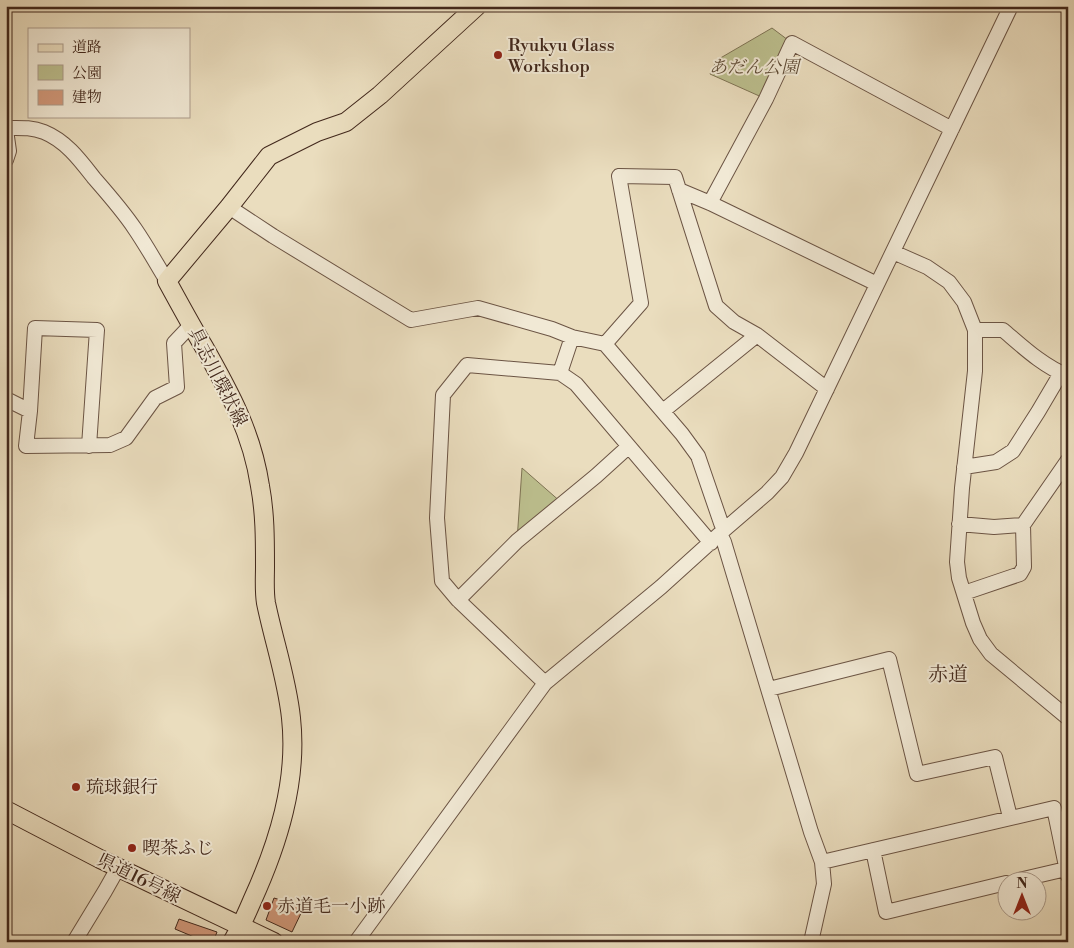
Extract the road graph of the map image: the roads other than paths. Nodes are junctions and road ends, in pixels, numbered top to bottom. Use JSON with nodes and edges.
{"nodes":[{"id":1,"x":477,"y":6,"type":"edge"},
{"id":2,"x":1011,"y":6,"type":"edge"},
{"id":3,"x":6,"y":129,"type":"edge"},
{"id":4,"x":952,"y":130,"type":"junction"},
{"id":5,"x":6,"y":160,"type":"edge"},
{"id":6,"x":678,"y":190,"type":"junction"},
{"id":7,"x":710,"y":203,"type":"junction"},
{"id":8,"x":229,"y":207,"type":"junction"},
{"id":9,"x":893,"y":252,"type":"junction"},
{"id":10,"x":167,"y":280,"type":"junction"},
{"id":11,"x":877,"y":284,"type":"junction"},
{"id":12,"x":191,"y":325,"type":"junction"},
{"id":13,"x":975,"y":330,"type":"junction"},
{"id":14,"x":757,"y":335,"type":"junction"},
{"id":15,"x":572,"y":337,"type":"junction"},
{"id":16,"x":605,"y":344,"type":"junction"},
{"id":17,"x":560,"y":373,"type":"junction"},
{"id":18,"x":1064,"y":374,"type":"edge"},
{"id":19,"x":827,"y":389,"type":"junction"},
{"id":20,"x":6,"y":399,"type":"edge"},
{"id":21,"x":663,"y":411,"type":"junction"},
{"id":22,"x":30,"y":412,"type":"junction"},
{"id":23,"x":89,"y":446,"type":"junction"},
{"id":24,"x":628,"y":447,"type":"junction"},
{"id":25,"x":1068,"y":460,"type":"edge"},
{"id":26,"x":964,"y":467,"type":"junction"},
{"id":27,"x":959,"y":524,"type":"junction"},
{"id":28,"x":1023,"y":525,"type":"junction"},
{"id":29,"x":718,"y":536,"type":"junction"},
{"id":30,"x":964,"y":593,"type":"junction"},
{"id":31,"x":458,"y":600,"type":"junction"},
{"id":32,"x":545,"y":684,"type":"junction"},
{"id":33,"x":769,"y":689,"type":"junction"},
{"id":34,"x":1068,"y":718,"type":"edge"},
{"id":35,"x":6,"y":810,"type":"edge"},
{"id":36,"x":1010,"y":817,"type":"junction"},
{"id":37,"x":873,"y":850,"type":"junction"},
{"id":38,"x":822,"y":862,"type":"junction"},
{"id":39,"x":118,"y":868,"type":"junction"},
{"id":40,"x":1067,"y":873,"type":"edge"},
{"id":41,"x":1046,"y":876,"type":"edge"},
{"id":42,"x":996,"y":886,"type":"edge"},
{"id":43,"x":236,"y":934,"type":"edge"},
{"id":44,"x":74,"y":942,"type":"edge"},
{"id":45,"x":274,"y":942,"type":"edge"},
{"id":46,"x":356,"y":942,"type":"edge"},
{"id":47,"x":811,"y":942,"type":"edge"}],
"edges":[{"from":1,"to":8,"type":"main road"},
{"from":2,"to":4,"type":"street"},
{"from":3,"to":5,"type":"street"},
{"from":3,"to":10,"type":"street"},
{"from":4,"to":7,"type":"street"},
{"from":4,"to":9,"type":"street"},
{"from":6,"to":7,"type":"street"},
{"from":6,"to":14,"type":"street"},
{"from":6,"to":16,"type":"street"},
{"from":7,"to":11,"type":"street"},
{"from":8,"to":10,"type":"main road"},
{"from":8,"to":15,"type":"street"},
{"from":9,"to":11,"type":"street"},
{"from":9,"to":13,"type":"street"},
{"from":10,"to":12,"type":"main road","name":"具志川環状線"},
{"from":11,"to":19,"type":"street"},
{"from":12,"to":23,"type":"street"},
{"from":12,"to":43,"type":"main road","name":"具志川環状線"},
{"from":13,"to":18,"type":"street"},
{"from":13,"to":26,"type":"street"},
{"from":14,"to":19,"type":"street"},
{"from":14,"to":21,"type":"street"},
{"from":15,"to":16,"type":"street"},
{"from":15,"to":17,"type":"street"},
{"from":16,"to":21,"type":"street"},
{"from":17,"to":24,"type":"street"},
{"from":17,"to":31,"type":"street"},
{"from":18,"to":26,"type":"street"},
{"from":19,"to":29,"type":"street"},
{"from":20,"to":22,"type":"street"},
{"from":21,"to":29,"type":"street"},
{"from":22,"to":23,"type":"street"},
{"from":22,"to":23,"type":"street"},
{"from":24,"to":29,"type":"street"},
{"from":24,"to":31,"type":"street"},
{"from":25,"to":28,"type":"street"},
{"from":26,"to":27,"type":"street"},
{"from":27,"to":28,"type":"street"},
{"from":27,"to":30,"type":"street"},
{"from":28,"to":30,"type":"street"},
{"from":29,"to":32,"type":"street"},
{"from":29,"to":33,"type":"street"},
{"from":30,"to":34,"type":"street"},
{"from":31,"to":32,"type":"street"},
{"from":32,"to":46,"type":"street"},
{"from":33,"to":36,"type":"street"},
{"from":33,"to":38,"type":"street"},
{"from":35,"to":39,"type":"main road","name":"県道16号線"},
{"from":36,"to":37,"type":"street"},
{"from":36,"to":40,"type":"street"},
{"from":37,"to":38,"type":"street"},
{"from":37,"to":42,"type":"street"},
{"from":38,"to":47,"type":"street"},
{"from":39,"to":43,"type":"main road","name":"県道16号線"},
{"from":39,"to":44,"type":"street"},
{"from":40,"to":41,"type":"street"},
{"from":43,"to":45,"type":"main road","name":"県道16号線"}]}
